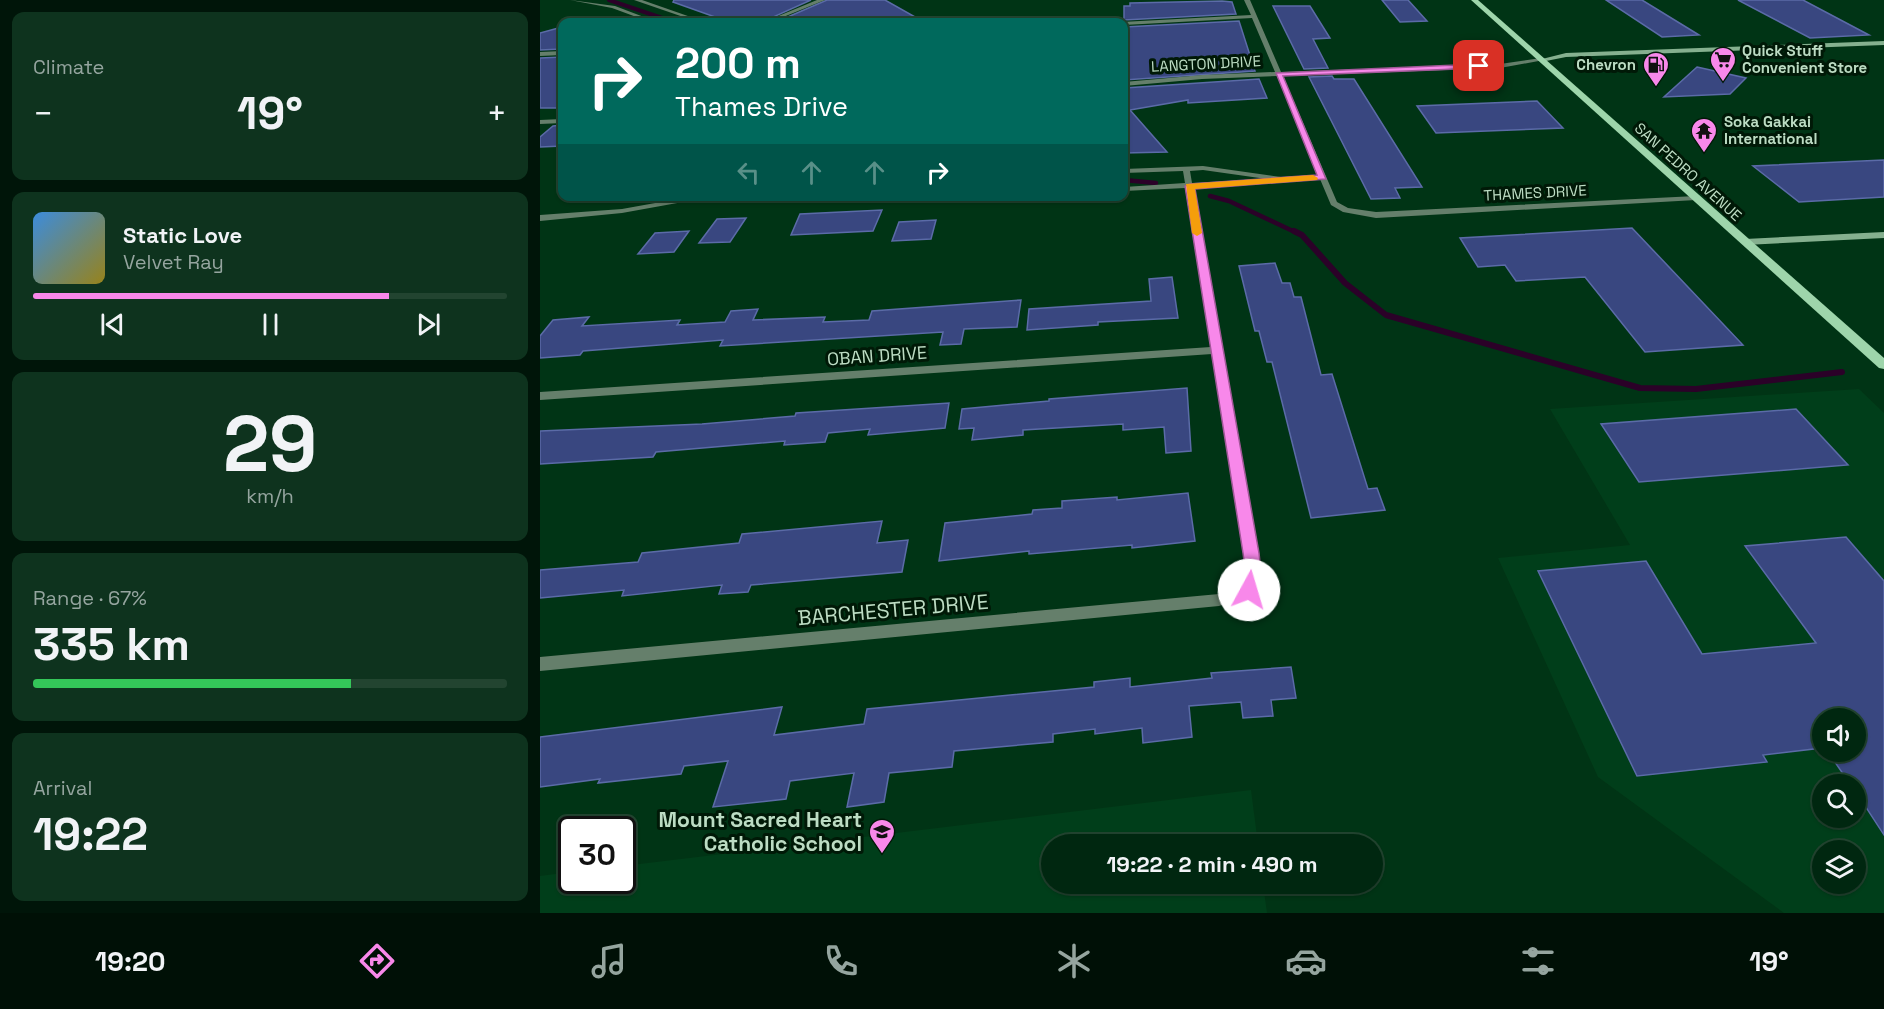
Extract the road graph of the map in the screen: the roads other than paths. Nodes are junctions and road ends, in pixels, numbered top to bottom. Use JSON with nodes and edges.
{"nodes":[{"id":1,"x":573,"y":0,"type":"edge"},
{"id":2,"x":637,"y":0,"type":"edge"},
{"id":3,"x":666,"y":0,"type":"edge"},
{"id":4,"x":822,"y":0,"type":"edge"},
{"id":5,"x":1247,"y":0,"type":"edge"},
{"id":6,"x":1474,"y":0,"type":"edge"},
{"id":7,"x":651,"y":4,"type":"junction"},
{"id":8,"x":1254,"y":16,"type":"junction"},
{"id":9,"x":643,"y":18,"type":"edge"},
{"id":10,"x":691,"y":18,"type":"edge"},
{"id":11,"x":777,"y":18,"type":"edge"},
{"id":12,"x":1128,"y":22,"type":"edge"},
{"id":13,"x":1884,"y":43,"type":"edge"},
{"id":14,"x":558,"y":53,"type":"edge"},
{"id":15,"x":540,"y":54,"type":"edge"},
{"id":16,"x":1541,"y":60,"type":"junction"},
{"id":17,"x":1279,"y":74,"type":"junction"},
{"id":18,"x":1128,"y":84,"type":"edge"},
{"id":19,"x":558,"y":121,"type":"edge"},
{"id":20,"x":540,"y":122,"type":"edge"},
{"id":21,"x":1186,"y":168,"type":"junction"},
{"id":22,"x":1128,"y":171,"type":"edge"},
{"id":23,"x":1323,"y":177,"type":"junction"},
{"id":24,"x":1281,"y":179,"type":"junction"},
{"id":25,"x":1190,"y":186,"type":"junction"},
{"id":26,"x":1128,"y":189,"type":"edge"},
{"id":27,"x":1696,"y":198,"type":"junction"},
{"id":28,"x":682,"y":201,"type":"edge"},
{"id":29,"x":540,"y":218,"type":"edge"},
{"id":30,"x":1884,"y":235,"type":"edge"},
{"id":31,"x":1745,"y":242,"type":"junction"},
{"id":32,"x":1216,"y":350,"type":"junction"},
{"id":33,"x":1884,"y":365,"type":"edge"},
{"id":34,"x":540,"y":396,"type":"edge"},
{"id":35,"x":540,"y":663,"type":"edge"}],
"edges":[{"from":1,"to":9,"type":"street"},
{"from":2,"to":7,"type":"street"},
{"from":3,"to":7,"type":"street"},
{"from":4,"to":11,"type":"street"},
{"from":5,"to":8,"type":"street"},
{"from":6,"to":16,"type":"main road","name":"SAN PEDRO AVENUE"},
{"from":7,"to":10,"type":"street"},
{"from":8,"to":12,"type":"street"},
{"from":8,"to":17,"type":"street"},
{"from":13,"to":16,"type":"street"},
{"from":14,"to":15,"type":"street"},
{"from":16,"to":17,"type":"street","name":"LANGTON DRIVE"},
{"from":16,"to":27,"type":"main road","name":"SAN PEDRO AVENUE"},
{"from":17,"to":18,"type":"street","name":"LANGTON DRIVE"},
{"from":17,"to":23,"type":"street"},
{"from":19,"to":20,"type":"street"},
{"from":21,"to":22,"type":"street"},
{"from":21,"to":24,"type":"street"},
{"from":21,"to":25,"type":"street"},
{"from":23,"to":24,"type":"street"},
{"from":23,"to":27,"type":"street","name":"THAMES DRIVE"},
{"from":24,"to":25,"type":"street"},
{"from":25,"to":26,"type":"street"},
{"from":25,"to":32,"type":"street"},
{"from":27,"to":31,"type":"main road","name":"SAN PEDRO AVENUE"},
{"from":28,"to":29,"type":"street"},
{"from":30,"to":31,"type":"street"},
{"from":31,"to":33,"type":"main road","name":"SAN PEDRO AVENUE"},
{"from":32,"to":34,"type":"street","name":"OBAN DRIVE"},
{"from":32,"to":35,"type":"street","name":"BARCHESTER DRIVE"}]}
